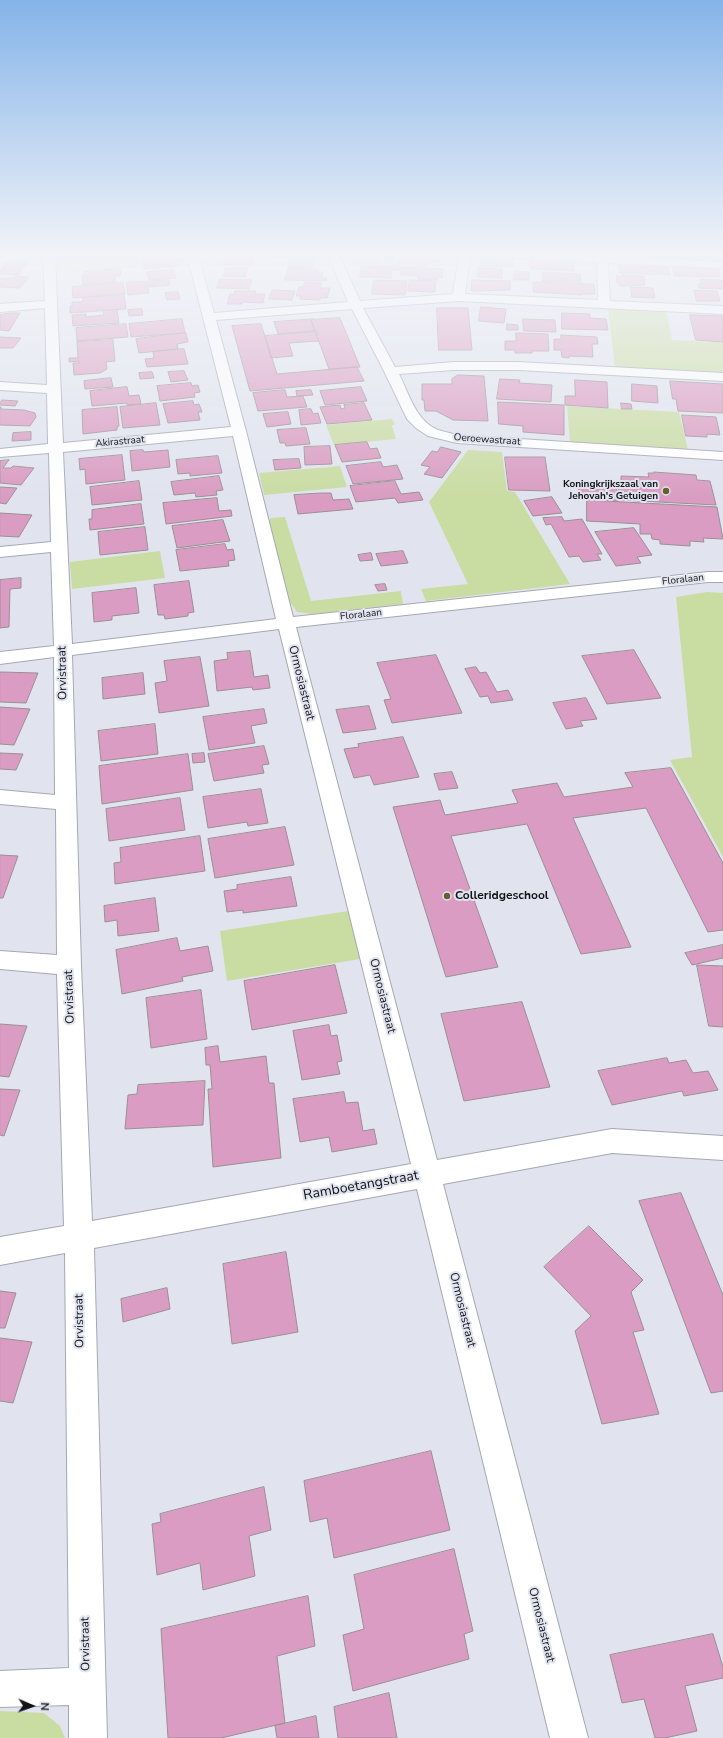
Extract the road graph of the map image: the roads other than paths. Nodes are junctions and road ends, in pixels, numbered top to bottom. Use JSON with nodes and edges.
{"nodes":[{"id":1,"x":51,"y":336,"type":"edge"},
{"id":2,"x":213,"y":336,"type":"edge"},
{"id":3,"x":372,"y":336,"type":"edge"},
{"id":4,"x":391,"y":371,"type":"junction"},
{"id":5,"x":723,"y":377,"type":"edge"},
{"id":6,"x":0,"y":386,"type":"edge"},
{"id":7,"x":53,"y":389,"type":"junction"},
{"id":8,"x":239,"y":430,"type":"junction"},
{"id":9,"x":56,"y":448,"type":"junction"},
{"id":10,"x":0,"y":453,"type":"edge"},
{"id":11,"x":723,"y":456,"type":"edge"},
{"id":12,"x":59,"y":546,"type":"junction"},
{"id":13,"x":0,"y":552,"type":"edge"},
{"id":14,"x":723,"y":577,"type":"edge"},
{"id":15,"x":286,"y":623,"type":"junction"},
{"id":16,"x":63,"y":649,"type":"junction"},
{"id":17,"x":0,"y":658,"type":"edge"},
{"id":18,"x":0,"y":797,"type":"edge"},
{"id":19,"x":65,"y":803,"type":"junction"},
{"id":20,"x":0,"y":960,"type":"edge"},
{"id":21,"x":69,"y":966,"type":"junction"},
{"id":22,"x":723,"y":1148,"type":"edge"},
{"id":23,"x":427,"y":1174,"type":"junction"},
{"id":24,"x":79,"y":1238,"type":"junction"},
{"id":25,"x":0,"y":1252,"type":"edge"},
{"id":26,"x":87,"y":1686,"type":"junction"},
{"id":27,"x":0,"y":1689,"type":"edge"},
{"id":28,"x":88,"y":1738,"type":"edge"},
{"id":29,"x":569,"y":1738,"type":"edge"}],
"edges":[{"from":1,"to":7,"type":"street","name":"Orvistraat"},
{"from":2,"to":8,"type":"street","name":"Ormosiastraat"},
{"from":3,"to":4,"type":"street","name":"Oeroewastraat"},
{"from":4,"to":5,"type":"street"},
{"from":4,"to":11,"type":"street","name":"Oeroewastraat"},
{"from":6,"to":7,"type":"street"},
{"from":7,"to":9,"type":"street","name":"Orvistraat"},
{"from":8,"to":9,"type":"street","name":"Akirastraat"},
{"from":8,"to":15,"type":"street","name":"Ormosiastraat"},
{"from":9,"to":10,"type":"street","name":"Akirastraat"},
{"from":9,"to":12,"type":"street","name":"Orvistraat"},
{"from":12,"to":13,"type":"street"},
{"from":12,"to":16,"type":"street","name":"Orvistraat"},
{"from":14,"to":15,"type":"street","name":"Floralaan"},
{"from":15,"to":16,"type":"street","name":"Floralaan"},
{"from":15,"to":23,"type":"street","name":"Ormosiastraat"},
{"from":16,"to":17,"type":"street","name":"Floralaan"},
{"from":16,"to":19,"type":"street","name":"Orvistraat"},
{"from":18,"to":19,"type":"street"},
{"from":19,"to":21,"type":"street","name":"Orvistraat"},
{"from":20,"to":21,"type":"street"},
{"from":21,"to":24,"type":"street","name":"Orvistraat"},
{"from":22,"to":23,"type":"street","name":"Ramboetangstraat"},
{"from":23,"to":24,"type":"street","name":"Ramboetangstraat"},
{"from":23,"to":29,"type":"street","name":"Ormosiastraat"},
{"from":24,"to":25,"type":"street","name":"Ramboetangstraat"},
{"from":24,"to":26,"type":"street","name":"Orvistraat"},
{"from":26,"to":27,"type":"street"},
{"from":26,"to":28,"type":"street","name":"Orvistraat"}]}
